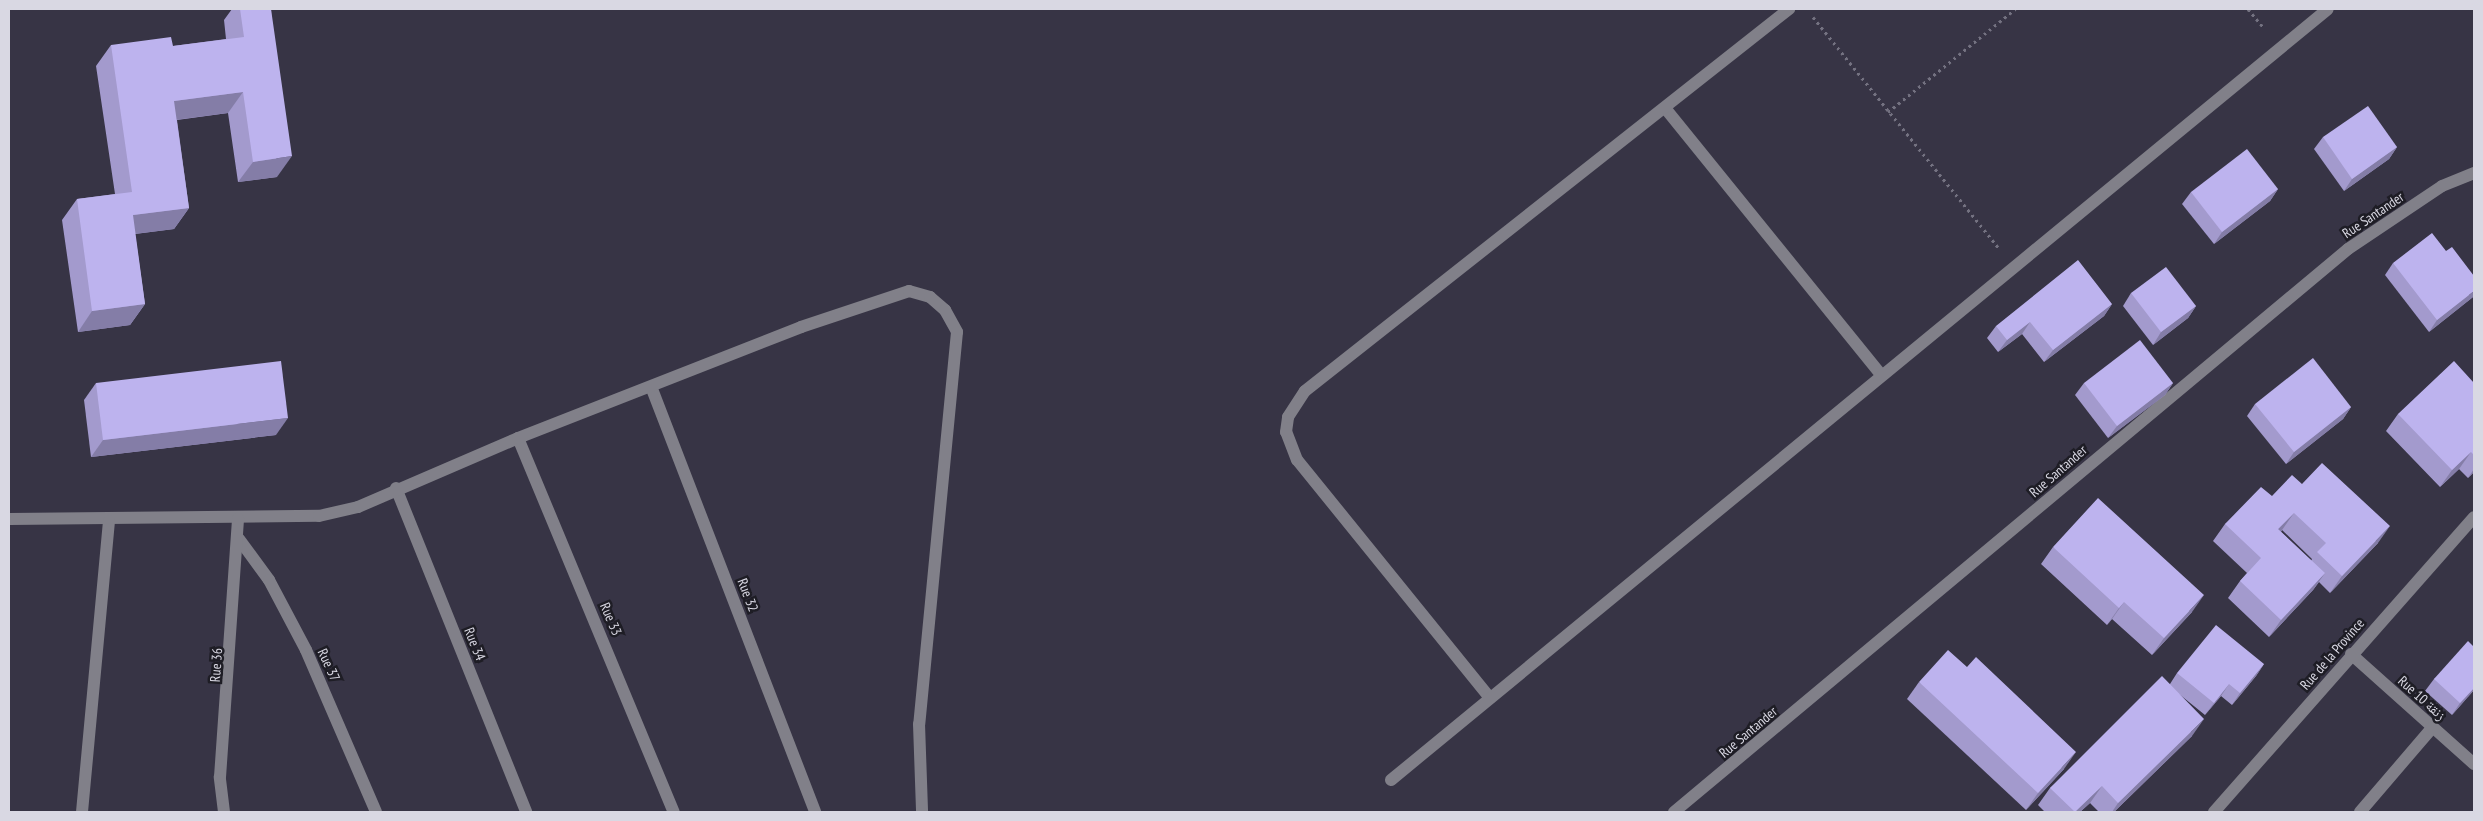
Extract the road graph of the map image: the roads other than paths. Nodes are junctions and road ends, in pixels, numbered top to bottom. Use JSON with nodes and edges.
{"nodes":[{"id":1,"x":1790,"y":9,"type":"edge"},
{"id":2,"x":2328,"y":9,"type":"edge"},
{"id":3,"x":1664,"y":108,"type":"junction"},
{"id":4,"x":2474,"y":173,"type":"edge"},
{"id":5,"x":1881,"y":375,"type":"junction"},
{"id":6,"x":652,"y":388,"type":"junction"},
{"id":7,"x":518,"y":438,"type":"junction"},
{"id":8,"x":396,"y":488,"type":"junction"},
{"id":9,"x":2474,"y":517,"type":"edge"},
{"id":10,"x":9,"y":519,"type":"edge"},
{"id":11,"x":238,"y":519,"type":"junction"},
{"id":12,"x":109,"y":521,"type":"junction"},
{"id":13,"x":239,"y":538,"type":"junction"},
{"id":14,"x":2351,"y":654,"type":"junction"},
{"id":15,"x":1490,"y":698,"type":"junction"},
{"id":16,"x":2432,"y":728,"type":"junction"},
{"id":17,"x":2474,"y":764,"type":"edge"},
{"id":18,"x":1390,"y":780,"type":"dead end"},
{"id":19,"x":82,"y":812,"type":"edge"},
{"id":20,"x":224,"y":812,"type":"edge"},
{"id":21,"x":376,"y":812,"type":"edge"},
{"id":22,"x":526,"y":812,"type":"edge"},
{"id":23,"x":674,"y":812,"type":"edge"},
{"id":24,"x":815,"y":812,"type":"edge"},
{"id":25,"x":922,"y":812,"type":"edge"},
{"id":26,"x":1674,"y":812,"type":"edge"},
{"id":27,"x":2214,"y":812,"type":"edge"},
{"id":28,"x":2360,"y":812,"type":"edge"}],
"edges":[{"from":1,"to":3,"type":"street"},
{"from":2,"to":5,"type":"street"},
{"from":3,"to":5,"type":"street"},
{"from":3,"to":15,"type":"street"},
{"from":4,"to":26,"type":"street","name":"Rue Santander"},
{"from":5,"to":15,"type":"street"},
{"from":6,"to":7,"type":"street"},
{"from":6,"to":24,"type":"street","name":"Rue 32"},
{"from":6,"to":25,"type":"street"},
{"from":7,"to":8,"type":"street"},
{"from":7,"to":23,"type":"street","name":"Rue 33"},
{"from":8,"to":11,"type":"street"},
{"from":8,"to":22,"type":"street","name":"Rue 34"},
{"from":9,"to":14,"type":"street","name":"Rue de la Province"},
{"from":10,"to":12,"type":"street"},
{"from":11,"to":12,"type":"street"},
{"from":11,"to":13,"type":"street","name":"Rue 36"},
{"from":12,"to":19,"type":"street"},
{"from":13,"to":20,"type":"street","name":"Rue 36"},
{"from":13,"to":21,"type":"street","name":"Rue 37"},
{"from":14,"to":16,"type":"street","name":"Rue 10 زنقة"},
{"from":14,"to":27,"type":"street","name":"Rue de la Province"},
{"from":15,"to":18,"type":"street"},
{"from":16,"to":17,"type":"street","name":"Rue 10 زنقة"},
{"from":16,"to":28,"type":"street"}]}
